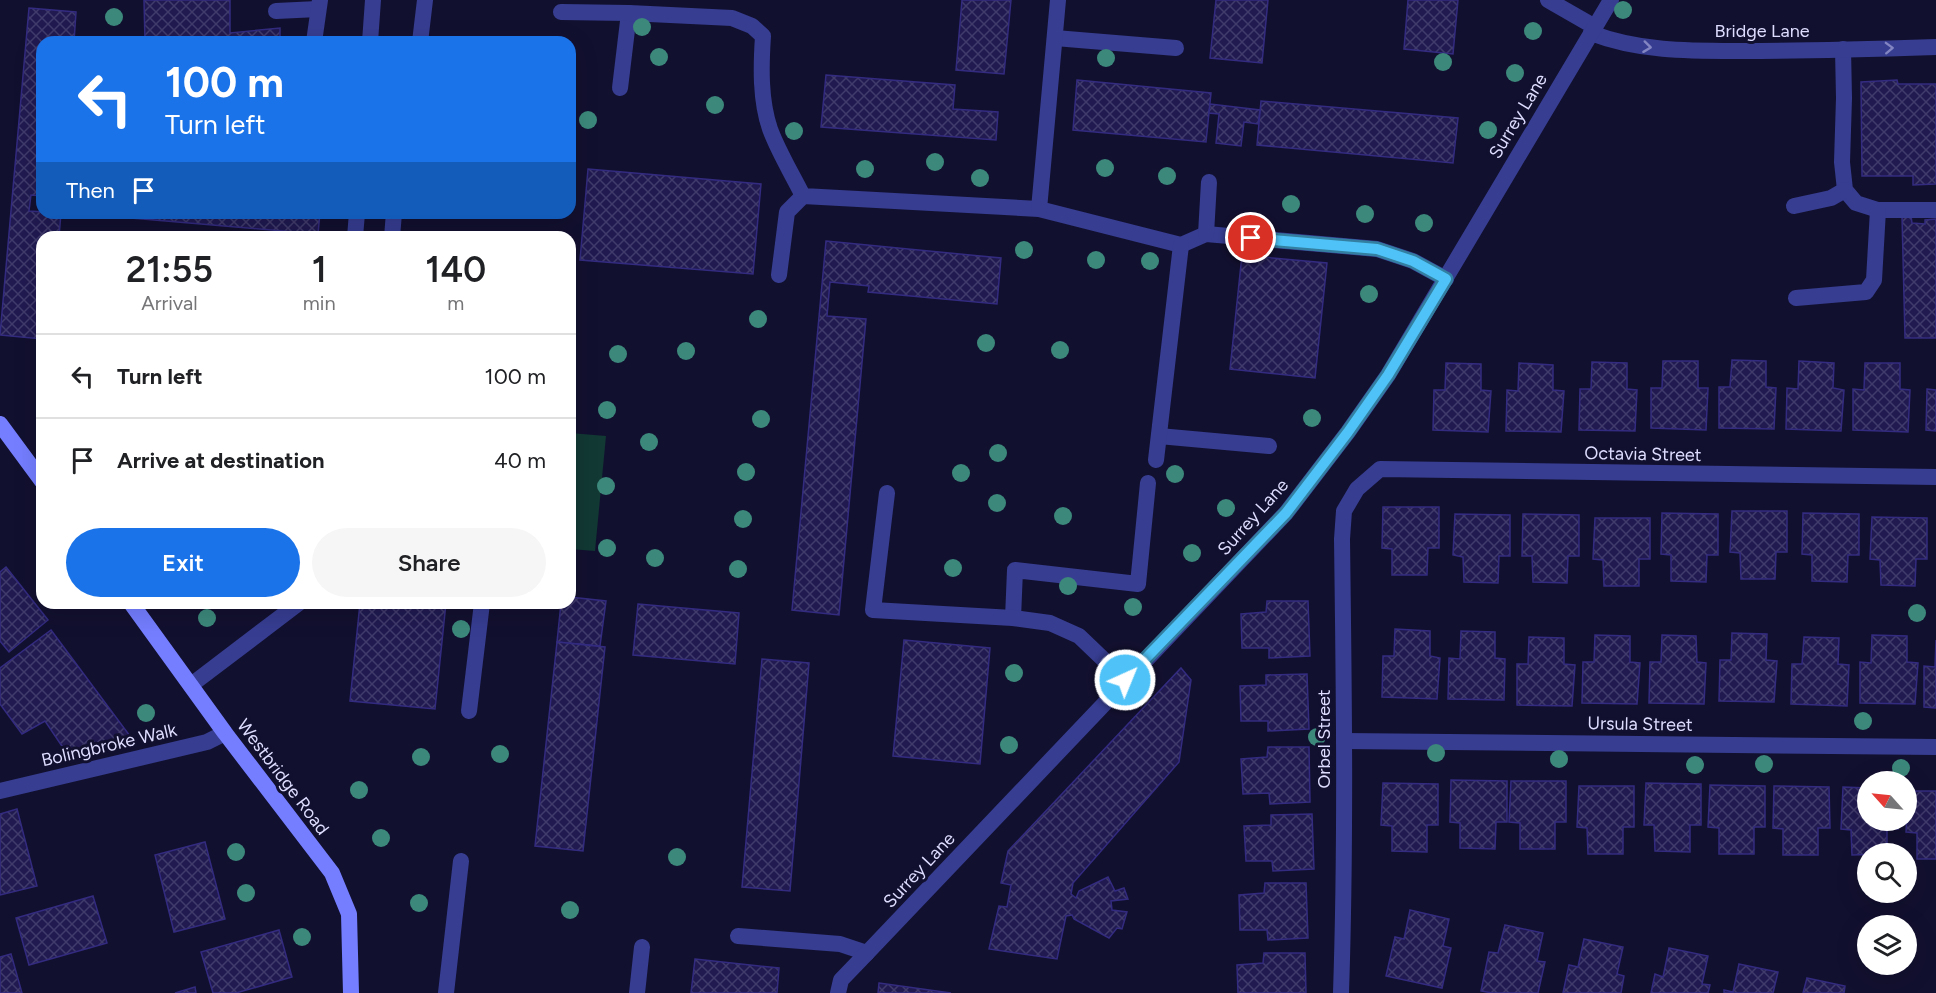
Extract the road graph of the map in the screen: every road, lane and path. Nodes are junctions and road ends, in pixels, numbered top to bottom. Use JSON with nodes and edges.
{"nodes":[{"id":1,"x":373,"y":0,"type":"edge"},
{"id":2,"x":425,"y":0,"type":"edge"},
{"id":3,"x":1058,"y":0,"type":"edge"},
{"id":4,"x":1548,"y":0,"type":"edge"},
{"id":5,"x":1611,"y":0,"type":"edge"},
{"id":6,"x":319,"y":4,"type":"edge"},
{"id":7,"x":276,"y":11,"type":"dead end"},
{"id":8,"x":561,"y":12,"type":"dead end"},
{"id":9,"x":628,"y":13,"type":"junction"},
{"id":10,"x":1593,"y":30,"type":"junction"},
{"id":11,"x":315,"y":36,"type":"edge"},
{"id":12,"x":370,"y":36,"type":"edge"},
{"id":13,"x":421,"y":36,"type":"edge"},
{"id":14,"x":1055,"y":38,"type":"junction"},
{"id":15,"x":1936,"y":47,"type":"edge"},
{"id":16,"x":1176,"y":48,"type":"dead end"},
{"id":17,"x":1843,"y":49,"type":"junction"},
{"id":18,"x":620,"y":88,"type":"dead end"},
{"id":19,"x":1209,"y":182,"type":"dead end"},
{"id":20,"x":1845,"y":190,"type":"junction"},
{"id":21,"x":803,"y":196,"type":"junction"},
{"id":22,"x":1794,"y":206,"type":"dead end"},
{"id":23,"x":1039,"y":209,"type":"junction"},
{"id":24,"x":1878,"y":210,"type":"junction"},
{"id":25,"x":1936,"y":210,"type":"edge"},
{"id":26,"x":1206,"y":234,"type":"junction"},
{"id":27,"x":1182,"y":245,"type":"junction"},
{"id":28,"x":779,"y":275,"type":"dead end"},
{"id":29,"x":1446,"y":279,"type":"junction"},
{"id":30,"x":1796,"y":298,"type":"dead end"},
{"id":31,"x":0,"y":424,"type":"edge"},
{"id":32,"x":1159,"y":436,"type":"junction"},
{"id":33,"x":1269,"y":446,"type":"dead end"},
{"id":34,"x":1156,"y":460,"type":"dead end"},
{"id":35,"x":36,"y":473,"type":"edge"},
{"id":36,"x":1936,"y":477,"type":"edge"},
{"id":37,"x":1148,"y":483,"type":"dead end"},
{"id":38,"x":1357,"y":489,"type":"joint"},
{"id":39,"x":887,"y":493,"type":"dead end"},
{"id":40,"x":135,"y":609,"type":"edge"},
{"id":41,"x":290,"y":609,"type":"edge"},
{"id":42,"x":481,"y":609,"type":"edge"},
{"id":43,"x":1012,"y":618,"type":"junction"},
{"id":44,"x":1125,"y":680,"type":"junction"},
{"id":45,"x":191,"y":685,"type":"junction"},
{"id":46,"x":469,"y":711,"type":"dead end"},
{"id":47,"x":225,"y":733,"type":"junction"},
{"id":48,"x":1344,"y":741,"type":"junction"},
{"id":49,"x":1936,"y":747,"type":"edge"},
{"id":50,"x":0,"y":791,"type":"edge"},
{"id":51,"x":461,"y":861,"type":"dead end"},
{"id":52,"x":738,"y":936,"type":"dead end"},
{"id":53,"x":642,"y":947,"type":"dead end"},
{"id":54,"x":867,"y":953,"type":"junction"},
{"id":55,"x":351,"y":993,"type":"edge"},
{"id":56,"x":446,"y":993,"type":"edge"},
{"id":57,"x":637,"y":993,"type":"edge"},
{"id":58,"x":838,"y":993,"type":"edge"},
{"id":59,"x":1341,"y":993,"type":"edge"}],
"edges":[{"from":1,"to":12,"type":"street"},
{"from":2,"to":13,"type":"street"},
{"from":3,"to":14,"type":"street"},
{"from":4,"to":10,"type":"street","name":"Bridge Lane"},
{"from":5,"to":10,"type":"street","name":"Surrey Lane"},
{"from":6,"to":7,"type":"street"},
{"from":6,"to":11,"type":"street"},
{"from":8,"to":9,"type":"street"},
{"from":9,"to":18,"type":"street"},
{"from":9,"to":21,"type":"street"},
{"from":10,"to":17,"type":"street","name":"Bridge Lane","one_way":true},
{"from":10,"to":29,"type":"street","name":"Surrey Lane"},
{"from":14,"to":16,"type":"street"},
{"from":14,"to":23,"type":"street"},
{"from":17,"to":15,"type":"street","name":"Bridge Lane","one_way":true},
{"from":17,"to":20,"type":"street"},
{"from":19,"to":26,"type":"street"},
{"from":20,"to":22,"type":"street"},
{"from":20,"to":24,"type":"street"},
{"from":21,"to":23,"type":"street"},
{"from":21,"to":28,"type":"street"},
{"from":23,"to":27,"type":"street"},
{"from":24,"to":25,"type":"street"},
{"from":24,"to":30,"type":"street"},
{"from":26,"to":27,"type":"street"},
{"from":26,"to":29,"type":"street"},
{"from":27,"to":32,"type":"street"},
{"from":29,"to":44,"type":"street","name":"Surrey Lane"},
{"from":31,"to":35,"type":"main road"},
{"from":32,"to":33,"type":"street"},
{"from":32,"to":34,"type":"street"},
{"from":36,"to":38,"type":"street","name":"Octavia Street"},
{"from":37,"to":43,"type":"street"},
{"from":38,"to":48,"type":"street","name":"Orbel Street"},
{"from":39,"to":43,"type":"street"},
{"from":40,"to":45,"type":"main road","name":"Westbridge Road"},
{"from":41,"to":45,"type":"street"},
{"from":42,"to":46,"type":"street"},
{"from":43,"to":44,"type":"street"},
{"from":44,"to":54,"type":"street","name":"Surrey Lane"},
{"from":45,"to":47,"type":"main road","name":"Westbridge Road"},
{"from":47,"to":50,"type":"street","name":"Bolingbroke Walk"},
{"from":47,"to":55,"type":"main road","name":"Westbridge Road"},
{"from":48,"to":49,"type":"street","name":"Ursula Street"},
{"from":48,"to":59,"type":"street","name":"Orbel Street"},
{"from":51,"to":56,"type":"street"},
{"from":52,"to":54,"type":"street"},
{"from":53,"to":57,"type":"street"},
{"from":54,"to":58,"type":"street","name":"Surrey Lane"}]}
